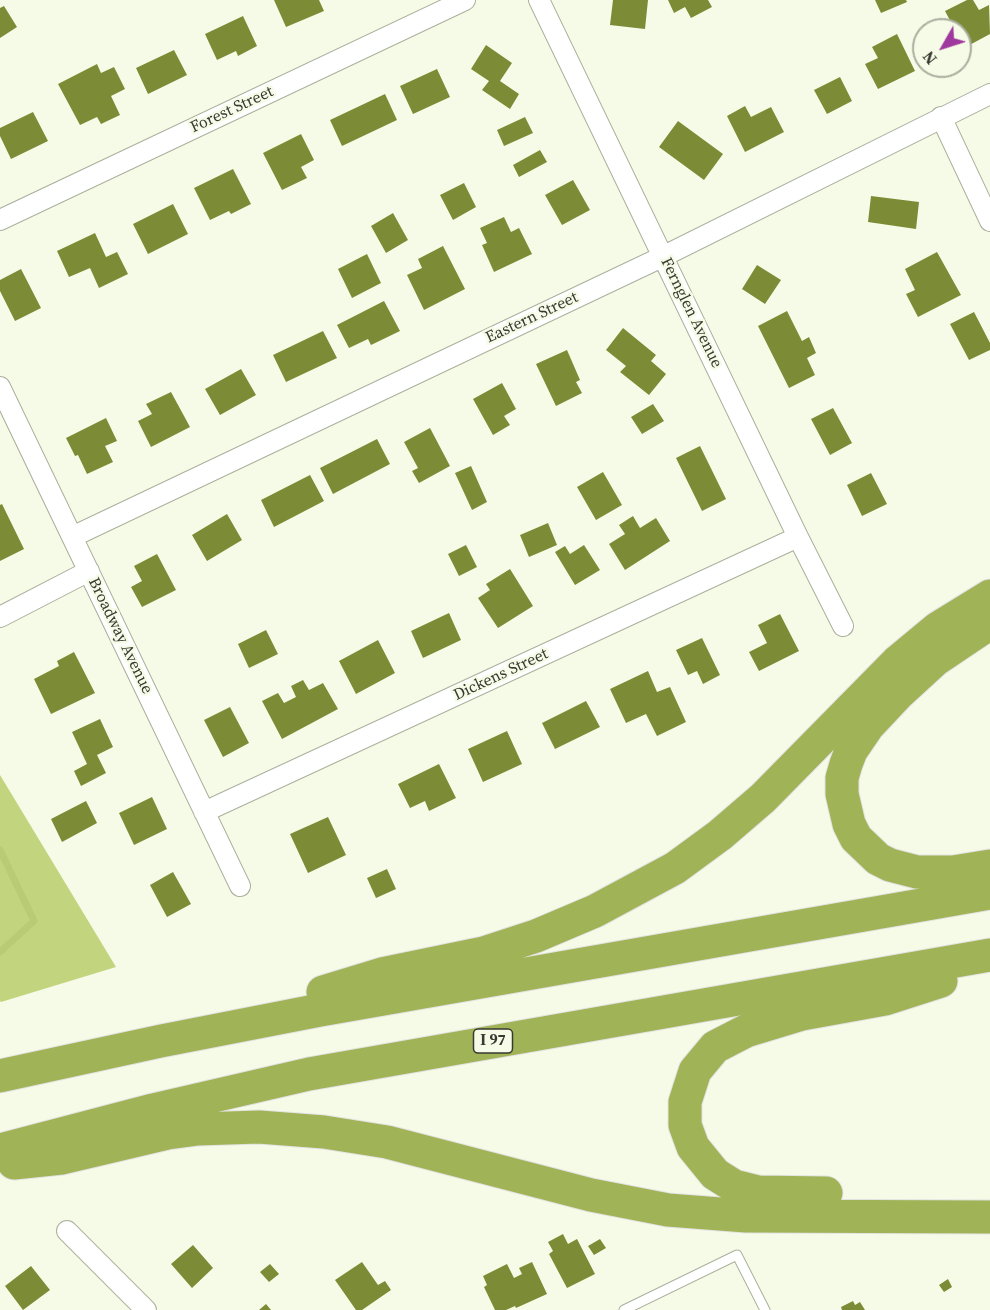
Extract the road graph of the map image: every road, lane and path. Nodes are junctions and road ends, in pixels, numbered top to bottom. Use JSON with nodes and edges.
{"nodes":[{"id":1,"x":465,"y":0,"type":"edge"},
{"id":2,"x":539,"y":0,"type":"edge"},
{"id":3,"x":990,"y":94,"type":"edge"},
{"id":4,"x":941,"y":117,"type":"junction"},
{"id":5,"x":0,"y":220,"type":"edge"},
{"id":6,"x":990,"y":221,"type":"edge"},
{"id":7,"x":664,"y":256,"type":"junction"},
{"id":8,"x":0,"y":387,"type":"edge"},
{"id":9,"x":72,"y":537,"type":"junction"},
{"id":10,"x":798,"y":537,"type":"junction"},
{"id":11,"x":88,"y":571,"type":"junction"},
{"id":12,"x":990,"y":596,"type":"edge"},
{"id":13,"x":0,"y":617,"type":"edge"},
{"id":14,"x":990,"y":623,"type":"edge"},
{"id":15,"x":843,"y":626,"type":"dead end"},
{"id":16,"x":204,"y":812,"type":"junction"},
{"id":17,"x":990,"y":866,"type":"edge"},
{"id":18,"x":240,"y":886,"type":"dead end"},
{"id":19,"x":990,"y":893,"type":"edge"},
{"id":20,"x":990,"y":956,"type":"edge"},
{"id":21,"x":990,"y":966,"type":"edge"},
{"id":22,"x":161,"y":1041,"type":"junction"},
{"id":23,"x":0,"y":1076,"type":"edge"},
{"id":24,"x":0,"y":1150,"type":"edge"},
{"id":25,"x":0,"y":1165,"type":"edge"},
{"id":26,"x":987,"y":1213,"type":"edge"},
{"id":27,"x":67,"y":1232,"type":"dead end"},
{"id":28,"x":147,"y":1310,"type":"edge"},
{"id":29,"x":624,"y":1310,"type":"edge"},
{"id":30,"x":765,"y":1310,"type":"edge"}],
"edges":[{"from":1,"to":5,"type":"street","name":"Forest Street"},
{"from":2,"to":7,"type":"street","name":"Fernglen Avenue"},
{"from":3,"to":4,"type":"street","name":"Eastern Street"},
{"from":4,"to":6,"type":"street"},
{"from":4,"to":7,"type":"street","name":"Eastern Street"},
{"from":7,"to":9,"type":"street","name":"Eastern Street"},
{"from":7,"to":10,"type":"street","name":"Fernglen Avenue"},
{"from":8,"to":9,"type":"street","name":"Broadway Avenue"},
{"from":9,"to":11,"type":"street","name":"Broadway Avenue"},
{"from":10,"to":15,"type":"street","name":"Fernglen Avenue"},
{"from":10,"to":16,"type":"street","name":"Dickens Street"},
{"from":11,"to":13,"type":"street"},
{"from":11,"to":16,"type":"street","name":"Broadway Avenue"},
{"from":12,"to":22,"type":"highway"},
{"from":14,"to":17,"type":"highway"},
{"from":16,"to":18,"type":"street","name":"Broadway Avenue"},
{"from":19,"to":22,"type":"highway"},
{"from":20,"to":24,"type":"highway","number":"I 97"},
{"from":21,"to":26,"type":"highway"},
{"from":22,"to":23,"type":"highway"},
{"from":25,"to":26,"type":"highway"},
{"from":27,"to":28,"type":"street"},
{"from":29,"to":30,"type":"lane"}]}
